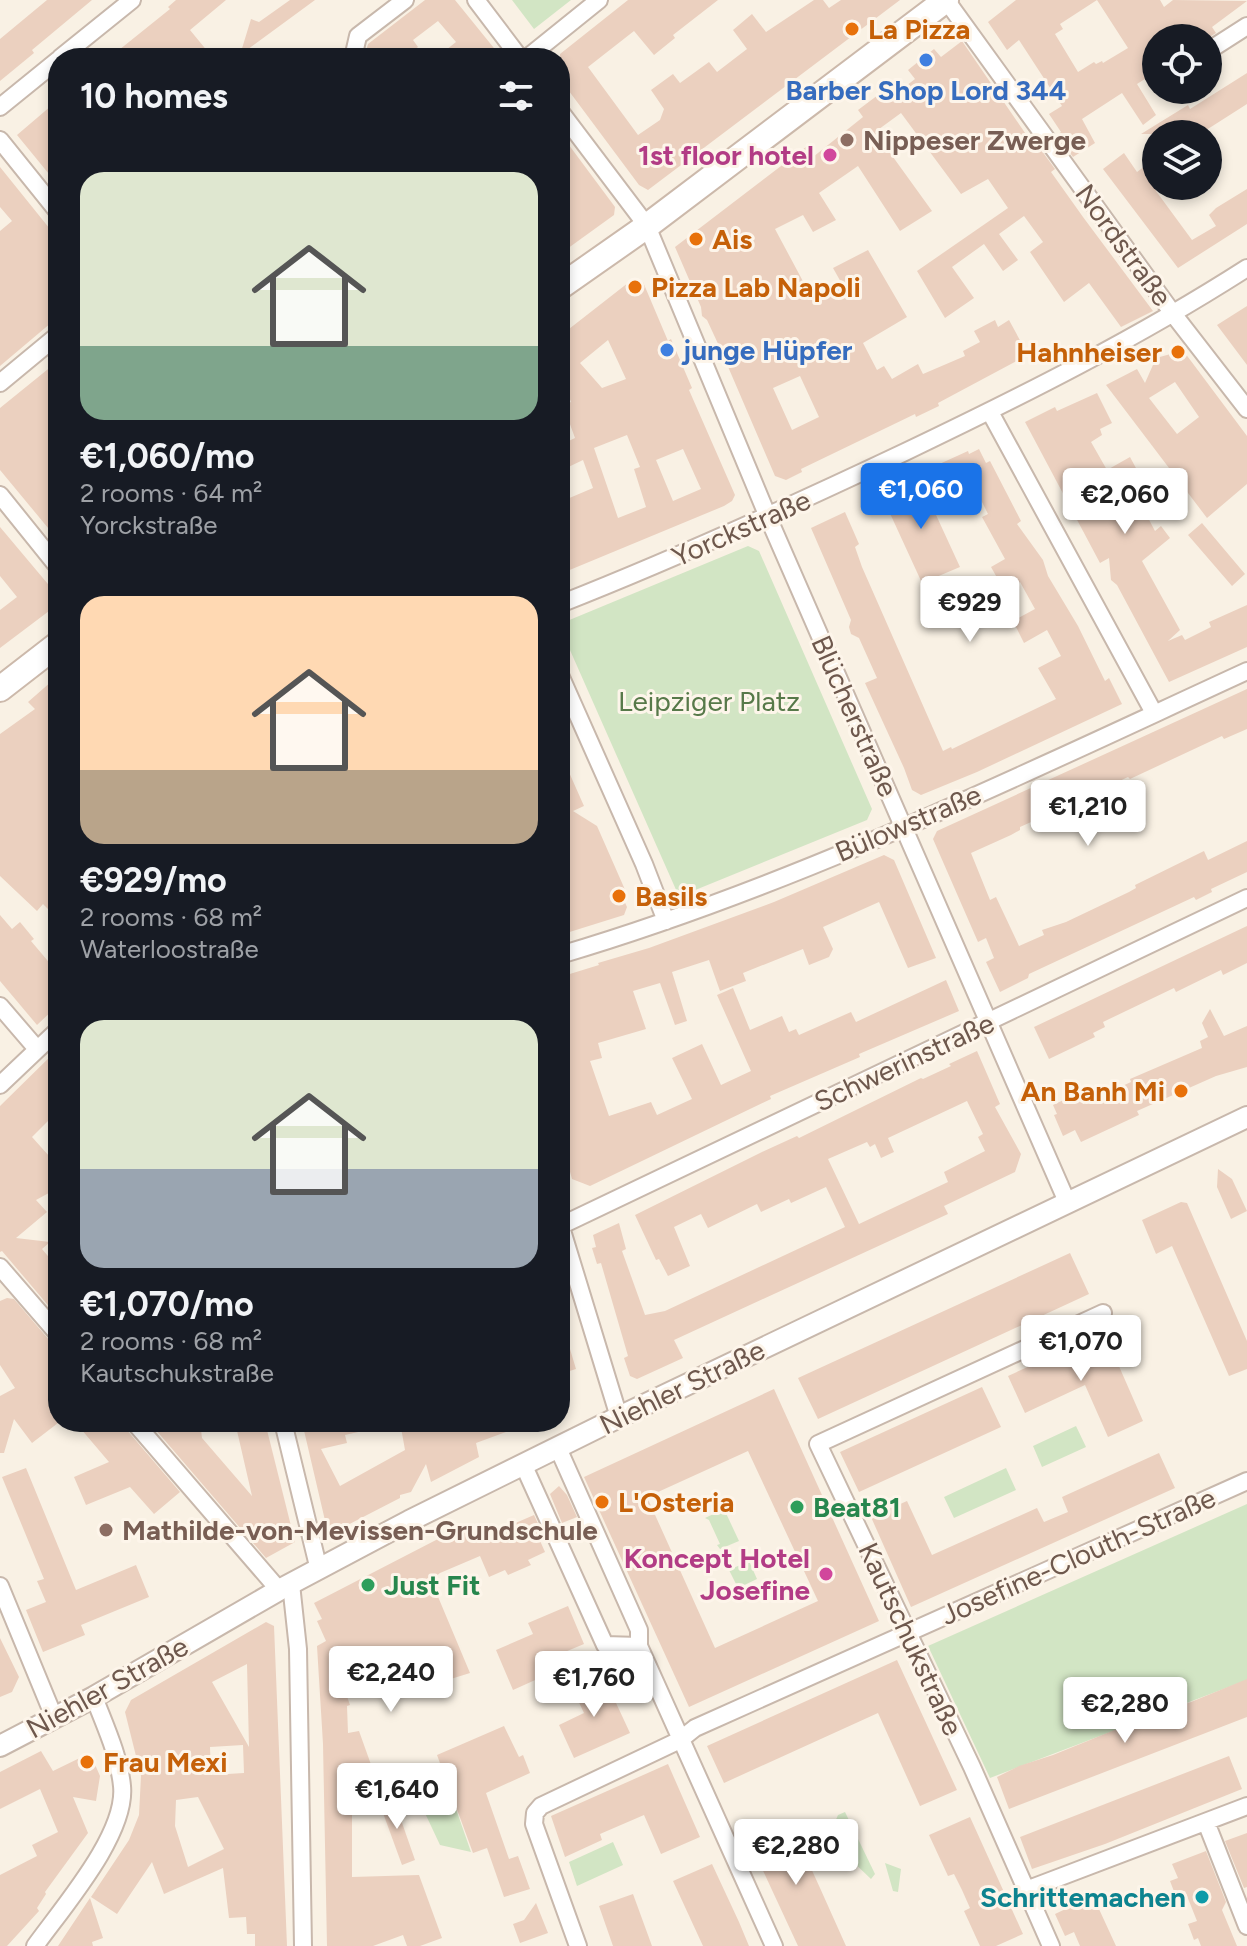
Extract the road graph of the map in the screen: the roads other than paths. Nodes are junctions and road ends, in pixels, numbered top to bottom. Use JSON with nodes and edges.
{"nodes":[{"id":1,"x":132,"y":0,"type":"edge"},
{"id":2,"x":405,"y":0,"type":"edge"},
{"id":3,"x":476,"y":0,"type":"edge"},
{"id":4,"x":599,"y":0,"type":"edge"},
{"id":5,"x":946,"y":0,"type":"edge"},
{"id":6,"x":110,"y":6,"type":"edge"},
{"id":7,"x":1247,"y":26,"type":"edge"},
{"id":8,"x":1222,"y":42,"type":"edge"},
{"id":9,"x":70,"y":48,"type":"edge"},
{"id":10,"x":355,"y":48,"type":"edge"},
{"id":11,"x":512,"y":48,"type":"edge"},
{"id":12,"x":539,"y":48,"type":"edge"},
{"id":13,"x":48,"y":68,"type":"edge"},
{"id":14,"x":0,"y":107,"type":"edge"},
{"id":15,"x":570,"y":124,"type":"edge"},
{"id":16,"x":0,"y":140,"type":"edge"},
{"id":17,"x":48,"y":200,"type":"edge"},
{"id":18,"x":647,"y":226,"type":"junction"},
{"id":19,"x":1247,"y":268,"type":"edge"},
{"id":20,"x":570,"y":280,"type":"edge"},
{"id":21,"x":1174,"y":315,"type":"junction"},
{"id":22,"x":48,"y":343,"type":"edge"},
{"id":23,"x":0,"y":383,"type":"edge"},
{"id":24,"x":1247,"y":409,"type":"edge"},
{"id":25,"x":990,"y":412,"type":"junction"},
{"id":26,"x":0,"y":495,"type":"edge"},
{"id":27,"x":768,"y":517,"type":"junction"},
{"id":28,"x":48,"y":555,"type":"edge"},
{"id":29,"x":570,"y":600,"type":"edge"},
{"id":30,"x":48,"y":652,"type":"edge"},
{"id":31,"x":1247,"y":671,"type":"edge"},
{"id":32,"x":0,"y":689,"type":"edge"},
{"id":33,"x":570,"y":698,"type":"edge"},
{"id":34,"x":1154,"y":713,"type":"junction"},
{"id":35,"x":903,"y":827,"type":"junction"},
{"id":36,"x":1247,"y":898,"type":"edge"},
{"id":37,"x":666,"y":921,"type":"junction"},
{"id":38,"x":570,"y":952,"type":"edge"},
{"id":39,"x":0,"y":1006,"type":"edge"},
{"id":40,"x":987,"y":1023,"type":"junction"},
{"id":41,"x":48,"y":1039,"type":"edge"},
{"id":42,"x":37,"y":1049,"type":"junction"},
{"id":43,"x":0,"y":1085,"type":"edge"},
{"id":44,"x":1247,"y":1117,"type":"edge"},
{"id":45,"x":1068,"y":1204,"type":"junction"},
{"id":46,"x":570,"y":1220,"type":"edge"},
{"id":47,"x":570,"y":1258,"type":"edge"},
{"id":48,"x":4,"y":1277,"type":"edge"},
{"id":49,"x":1103,"y":1313,"type":"dead end"},
{"id":50,"x":48,"y":1323,"type":"edge"},
{"id":51,"x":619,"y":1417,"type":"junction"},
{"id":52,"x":143,"y":1432,"type":"edge"},
{"id":53,"x":285,"y":1432,"type":"edge"},
{"id":54,"x":558,"y":1448,"type":"junction"},
{"id":55,"x":523,"y":1464,"type":"junction"},
{"id":56,"x":1247,"y":1481,"type":"edge"},
{"id":57,"x":319,"y":1570,"type":"junction"},
{"id":58,"x":0,"y":1586,"type":"edge"},
{"id":59,"x":285,"y":1587,"type":"junction"},
{"id":60,"x":907,"y":1632,"type":"junction"},
{"id":61,"x":639,"y":1646,"type":"junction"},
{"id":62,"x":94,"y":1697,"type":"junction"},
{"id":63,"x":54,"y":1717,"type":"junction"},
{"id":64,"x":680,"y":1740,"type":"junction"},
{"id":65,"x":0,"y":1746,"type":"edge"},
{"id":66,"x":1247,"y":1806,"type":"edge"},
{"id":67,"x":1206,"y":1822,"type":"junction"},
{"id":68,"x":1026,"y":1890,"type":"junction"},
{"id":69,"x":1247,"y":1926,"type":"edge"},
{"id":70,"x":35,"y":1946,"type":"edge"},
{"id":71,"x":303,"y":1946,"type":"edge"},
{"id":72,"x":578,"y":1946,"type":"edge"},
{"id":73,"x":774,"y":1946,"type":"edge"},
{"id":74,"x":1051,"y":1946,"type":"edge"}],
"edges":[{"from":1,"to":6,"type":"street"},
{"from":2,"to":10,"type":"street"},
{"from":3,"to":11,"type":"street"},
{"from":4,"to":12,"type":"street"},
{"from":5,"to":18,"type":"main road"},
{"from":5,"to":21,"type":"street","name":"Nordstraße"},
{"from":6,"to":9,"type":"street"},
{"from":7,"to":8,"type":"street"},
{"from":13,"to":14,"type":"street"},
{"from":15,"to":18,"type":"street","name":"Blücherstraße"},
{"from":16,"to":17,"type":"street"},
{"from":18,"to":20,"type":"main road"},
{"from":18,"to":27,"type":"street","name":"Blücherstraße"},
{"from":19,"to":21,"type":"street","name":"Yorckstraße"},
{"from":21,"to":24,"type":"street","name":"Nordstraße"},
{"from":21,"to":25,"type":"street","name":"Yorckstraße"},
{"from":22,"to":23,"type":"street"},
{"from":25,"to":27,"type":"street","name":"Yorckstraße"},
{"from":25,"to":34,"type":"street"},
{"from":26,"to":28,"type":"street"},
{"from":27,"to":29,"type":"street","name":"Yorckstraße"},
{"from":27,"to":35,"type":"street","name":"Blücherstraße"},
{"from":30,"to":32,"type":"main road"},
{"from":31,"to":34,"type":"street","name":"Bülowstraße"},
{"from":33,"to":37,"type":"street"},
{"from":34,"to":35,"type":"street","name":"Bülowstraße"},
{"from":35,"to":37,"type":"street","name":"Bülowstraße"},
{"from":35,"to":40,"type":"street","name":"Blücherstraße"},
{"from":36,"to":40,"type":"street","name":"Schwerinstraße"},
{"from":37,"to":38,"type":"street","name":"Bülowstraße"},
{"from":39,"to":42,"type":"street"},
{"from":40,"to":45,"type":"street","name":"Blücherstraße"},
{"from":40,"to":46,"type":"street","name":"Schwerinstraße"},
{"from":41,"to":42,"type":"street"},
{"from":42,"to":43,"type":"street"},
{"from":44,"to":45,"type":"street","name":"Niehler Straße"},
{"from":45,"to":51,"type":"street","name":"Niehler Straße"},
{"from":47,"to":51,"type":"street"},
{"from":48,"to":50,"type":"street"},
{"from":49,"to":60,"type":"street","name":"Kautschukstraße"},
{"from":51,"to":54,"type":"street","name":"Niehler Straße"},
{"from":52,"to":59,"type":"street"},
{"from":53,"to":57,"type":"street"},
{"from":54,"to":55,"type":"street","name":"Niehler Straße"},
{"from":54,"to":61,"type":"street"},
{"from":55,"to":57,"type":"street","name":"Niehler Straße"},
{"from":55,"to":61,"type":"street"},
{"from":56,"to":60,"type":"street","name":"Josefine-Clouth-Straße"},
{"from":57,"to":59,"type":"street","name":"Niehler Straße"},
{"from":58,"to":63,"type":"street"},
{"from":59,"to":62,"type":"street","name":"Niehler Straße"},
{"from":59,"to":71,"type":"street"},
{"from":60,"to":64,"type":"street","name":"Josefine-Clouth-Straße"},
{"from":60,"to":68,"type":"street","name":"Kautschukstraße"},
{"from":61,"to":64,"type":"street"},
{"from":62,"to":63,"type":"street","name":"Niehler Straße"},
{"from":62,"to":70,"type":"street"},
{"from":63,"to":65,"type":"street","name":"Niehler Straße"},
{"from":64,"to":72,"type":"street","name":"Josefine-Clouth-Straße"},
{"from":64,"to":73,"type":"street"},
{"from":66,"to":67,"type":"street"},
{"from":67,"to":68,"type":"street"},
{"from":67,"to":69,"type":"street"},
{"from":68,"to":74,"type":"street","name":"Kautschukstraße"}]}
